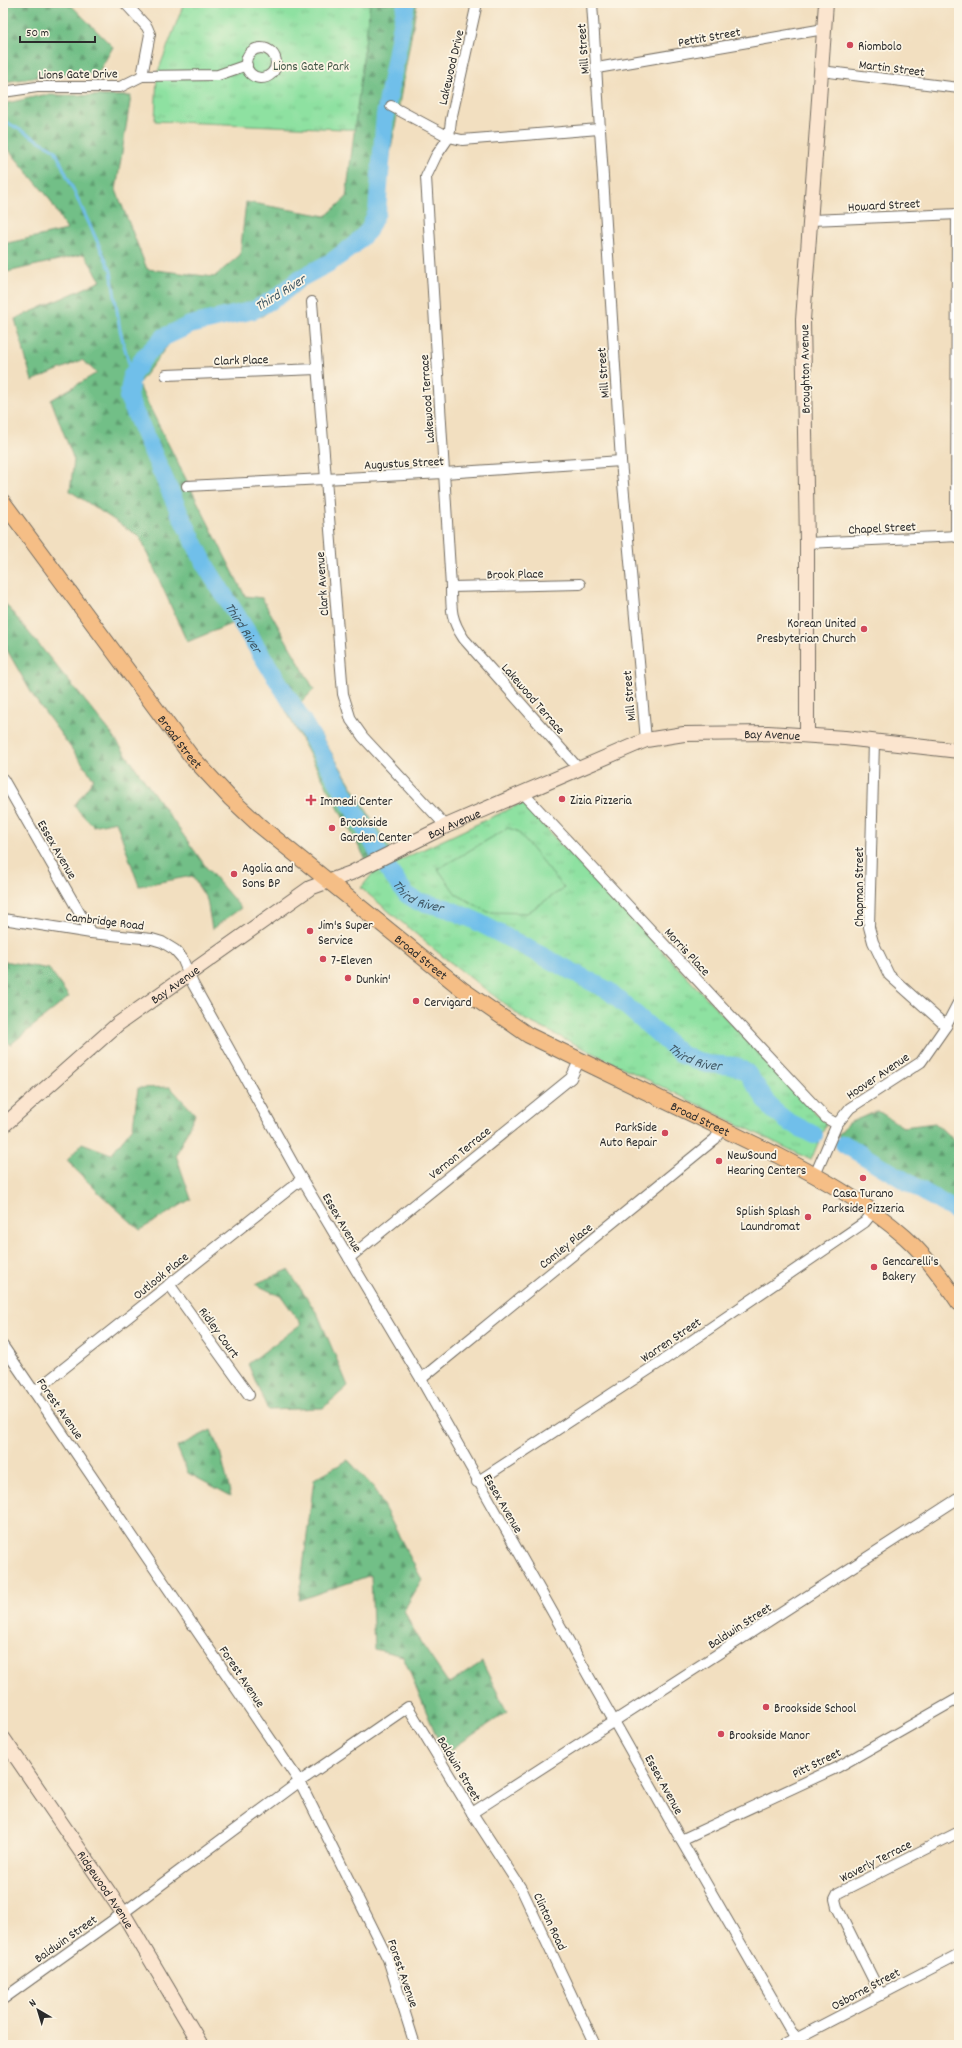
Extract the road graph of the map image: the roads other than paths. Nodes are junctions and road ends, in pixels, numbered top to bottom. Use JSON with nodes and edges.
{"nodes":[{"id":1,"x":125,"y":3,"type":"edge"},
{"id":2,"x":477,"y":3,"type":"edge"},
{"id":3,"x":592,"y":3,"type":"edge"},
{"id":4,"x":826,"y":3,"type":"edge"},
{"id":5,"x":824,"y":29,"type":"junction"},
{"id":6,"x":247,"y":65,"type":"dead end"},
{"id":7,"x":597,"y":68,"type":"junction"},
{"id":8,"x":821,"y":71,"type":"junction"},
{"id":9,"x":142,"y":76,"type":"junction"},
{"id":10,"x":959,"y":88,"type":"edge"},
{"id":11,"x":3,"y":92,"type":"edge"},
{"id":12,"x":391,"y":106,"type":"dead end"},
{"id":13,"x":599,"y":129,"type":"junction"},
{"id":14,"x":449,"y":137,"type":"junction"},
{"id":15,"x":958,"y":214,"type":"edge"},
{"id":16,"x":811,"y":220,"type":"junction"},
{"id":17,"x":312,"y":302,"type":"dead end"},
{"id":18,"x":317,"y":369,"type":"junction"},
{"id":19,"x":166,"y":375,"type":"dead end"},
{"id":20,"x":621,"y":461,"type":"junction"},
{"id":21,"x":444,"y":473,"type":"junction"},
{"id":22,"x":326,"y":478,"type":"junction"},
{"id":23,"x":187,"y":486,"type":"dead end"},
{"id":24,"x":3,"y":502,"type":"edge"},
{"id":25,"x":958,"y":536,"type":"edge"},
{"id":26,"x":807,"y":543,"type":"junction"},
{"id":27,"x":580,"y":584,"type":"dead end"},
{"id":28,"x":451,"y":587,"type":"junction"},
{"id":29,"x":806,"y":735,"type":"junction"},
{"id":30,"x":646,"y":740,"type":"junction"},
{"id":31,"x":874,"y":742,"type":"junction"},
{"id":32,"x":959,"y":751,"type":"edge"},
{"id":33,"x":579,"y":769,"type":"junction"},
{"id":34,"x":3,"y":778,"type":"edge"},
{"id":35,"x":523,"y":793,"type":"junction"},
{"id":36,"x":446,"y":826,"type":"junction"},
{"id":37,"x":329,"y":879,"type":"junction"},
{"id":38,"x":3,"y":919,"type":"edge"},
{"id":39,"x":91,"y":932,"type":"junction"},
{"id":40,"x":188,"y":973,"type":"junction"},
{"id":41,"x":959,"y":1001,"type":"edge"},
{"id":42,"x":946,"y":1026,"type":"junction"},
{"id":43,"x":579,"y":1061,"type":"junction"},
{"id":44,"x":837,"y":1124,"type":"junction"},
{"id":45,"x":3,"y":1126,"type":"edge"},
{"id":46,"x":722,"y":1128,"type":"junction"},
{"id":47,"x":815,"y":1175,"type":"junction"},
{"id":48,"x":302,"y":1179,"type":"junction"},
{"id":49,"x":873,"y":1212,"type":"junction"},
{"id":50,"x":349,"y":1258,"type":"junction"},
{"id":51,"x":169,"y":1284,"type":"junction"},
{"id":52,"x":959,"y":1303,"type":"edge"},
{"id":53,"x":3,"y":1346,"type":"edge"},
{"id":54,"x":421,"y":1379,"type":"junction"},
{"id":55,"x":34,"y":1392,"type":"junction"},
{"id":56,"x":249,"y":1395,"type":"dead end"},
{"id":57,"x":477,"y":1482,"type":"junction"},
{"id":58,"x":959,"y":1498,"type":"edge"},
{"id":59,"x":959,"y":1698,"type":"edge"},
{"id":60,"x":615,"y":1720,"type":"junction"},
{"id":61,"x":3,"y":1738,"type":"edge"},
{"id":62,"x":299,"y":1782,"type":"junction"},
{"id":63,"x":472,"y":1813,"type":"junction"},
{"id":64,"x":959,"y":1832,"type":"edge"},
{"id":65,"x":681,"y":1840,"type":"junction"},
{"id":66,"x":123,"y":1913,"type":"junction"},
{"id":67,"x":959,"y":1954,"type":"edge"},
{"id":68,"x":880,"y":1995,"type":"junction"},
{"id":69,"x":3,"y":1999,"type":"edge"},
{"id":70,"x":797,"y":2042,"type":"edge"},
{"id":71,"x":201,"y":2045,"type":"edge"},
{"id":72,"x":415,"y":2045,"type":"edge"},
{"id":73,"x":595,"y":2045,"type":"edge"},
{"id":74,"x":784,"y":2045,"type":"edge"}],
"edges":[{"from":1,"to":9,"type":"street"},
{"from":2,"to":14,"type":"street","name":"Lakewood Drive"},
{"from":3,"to":7,"type":"street","name":"Mill Street"},
{"from":4,"to":5,"type":"street","name":"Broughton Avenue"},
{"from":5,"to":7,"type":"street","name":"Pettit Street"},
{"from":5,"to":8,"type":"street","name":"Broughton Avenue"},
{"from":6,"to":9,"type":"street","name":"Lions Gate Drive"},
{"from":7,"to":13,"type":"street","name":"Mill Street"},
{"from":8,"to":10,"type":"street","name":"Martin Street"},
{"from":8,"to":16,"type":"street","name":"Broughton Avenue"},
{"from":9,"to":11,"type":"street","name":"Lions Gate Drive"},
{"from":12,"to":14,"type":"street"},
{"from":13,"to":14,"type":"street"},
{"from":13,"to":20,"type":"street","name":"Mill Street"},
{"from":14,"to":21,"type":"street","name":"Lakewood Terrace"},
{"from":15,"to":16,"type":"street","name":"Howard Street"},
{"from":15,"to":25,"type":"street"},
{"from":16,"to":26,"type":"street","name":"Broughton Avenue"},
{"from":17,"to":18,"type":"street","name":"Clark Avenue"},
{"from":18,"to":19,"type":"street","name":"Clark Place"},
{"from":18,"to":22,"type":"street","name":"Clark Avenue"},
{"from":20,"to":21,"type":"street","name":"Augustus Street"},
{"from":20,"to":30,"type":"street","name":"Mill Street"},
{"from":21,"to":22,"type":"street","name":"Augustus Street"},
{"from":21,"to":28,"type":"street","name":"Lakewood Terrace"},
{"from":22,"to":23,"type":"street","name":"Augustus Street"},
{"from":22,"to":36,"type":"street","name":"Clark Avenue"},
{"from":24,"to":37,"type":"main road","name":"Broad Street"},
{"from":25,"to":26,"type":"street","name":"Chapel Street"},
{"from":26,"to":29,"type":"street","name":"Broughton Avenue"},
{"from":27,"to":28,"type":"street","name":"Brook Place"},
{"from":28,"to":33,"type":"street","name":"Lakewood Terrace"},
{"from":29,"to":30,"type":"street","name":"Bay Avenue"},
{"from":29,"to":31,"type":"street","name":"Bay Avenue"},
{"from":30,"to":33,"type":"street","name":"Bay Avenue"},
{"from":31,"to":32,"type":"street","name":"Bay Avenue"},
{"from":31,"to":42,"type":"street","name":"Chapman Street"},
{"from":33,"to":35,"type":"street","name":"Bay Avenue"},
{"from":34,"to":39,"type":"street","name":"Essex Avenue"},
{"from":35,"to":36,"type":"street","name":"Bay Avenue"},
{"from":35,"to":44,"type":"street","name":"Morris Place"},
{"from":36,"to":37,"type":"street","name":"Bay Avenue"},
{"from":37,"to":40,"type":"street","name":"Bay Avenue"},
{"from":37,"to":43,"type":"main road","name":"Broad Street"},
{"from":38,"to":39,"type":"street","name":"Cambridge Road"},
{"from":39,"to":40,"type":"street","name":"Cambridge Road"},
{"from":40,"to":45,"type":"street","name":"Bay Avenue"},
{"from":40,"to":48,"type":"street","name":"Essex Avenue"},
{"from":41,"to":42,"type":"street","name":"Hoover Avenue"},
{"from":42,"to":44,"type":"street","name":"Hoover Avenue"},
{"from":43,"to":46,"type":"main road","name":"Broad Street"},
{"from":43,"to":50,"type":"street","name":"Vernon Terrace"},
{"from":44,"to":47,"type":"street","name":"Hoover Avenue"},
{"from":46,"to":47,"type":"main road","name":"Broad Street"},
{"from":46,"to":54,"type":"street","name":"Comley Place"},
{"from":47,"to":49,"type":"main road","name":"Broad Street"},
{"from":48,"to":50,"type":"street","name":"Essex Avenue"},
{"from":48,"to":51,"type":"street","name":"Outlook Place"},
{"from":49,"to":52,"type":"main road","name":"Broad Street"},
{"from":49,"to":57,"type":"street","name":"Warren Street"},
{"from":50,"to":54,"type":"street","name":"Essex Avenue"},
{"from":51,"to":55,"type":"street","name":"Outlook Place"},
{"from":51,"to":56,"type":"street","name":"Ridley Court"},
{"from":53,"to":55,"type":"street","name":"Forest Avenue"},
{"from":54,"to":57,"type":"street","name":"Essex Avenue"},
{"from":55,"to":62,"type":"street","name":"Forest Avenue"},
{"from":57,"to":60,"type":"street","name":"Essex Avenue"},
{"from":58,"to":60,"type":"street","name":"Baldwin Street"},
{"from":59,"to":65,"type":"street","name":"Pitt Street"},
{"from":60,"to":63,"type":"street","name":"Baldwin Street"},
{"from":60,"to":65,"type":"street","name":"Essex Avenue"},
{"from":61,"to":66,"type":"street","name":"Ridgewood Avenue"},
{"from":62,"to":63,"type":"street","name":"Baldwin Street"},
{"from":62,"to":66,"type":"street","name":"Baldwin Street"},
{"from":62,"to":72,"type":"street","name":"Forest Avenue"},
{"from":63,"to":73,"type":"street","name":"Clinton Road"},
{"from":64,"to":68,"type":"street","name":"Waverly Terrace"},
{"from":65,"to":70,"type":"street","name":"Essex Avenue"},
{"from":66,"to":69,"type":"street","name":"Baldwin Street"},
{"from":66,"to":71,"type":"street","name":"Ridgewood Avenue"},
{"from":67,"to":68,"type":"street","name":"Osborne Street"},
{"from":68,"to":70,"type":"street","name":"Osborne Street"},
{"from":70,"to":74,"type":"street","name":"Osborne Street"}]}
